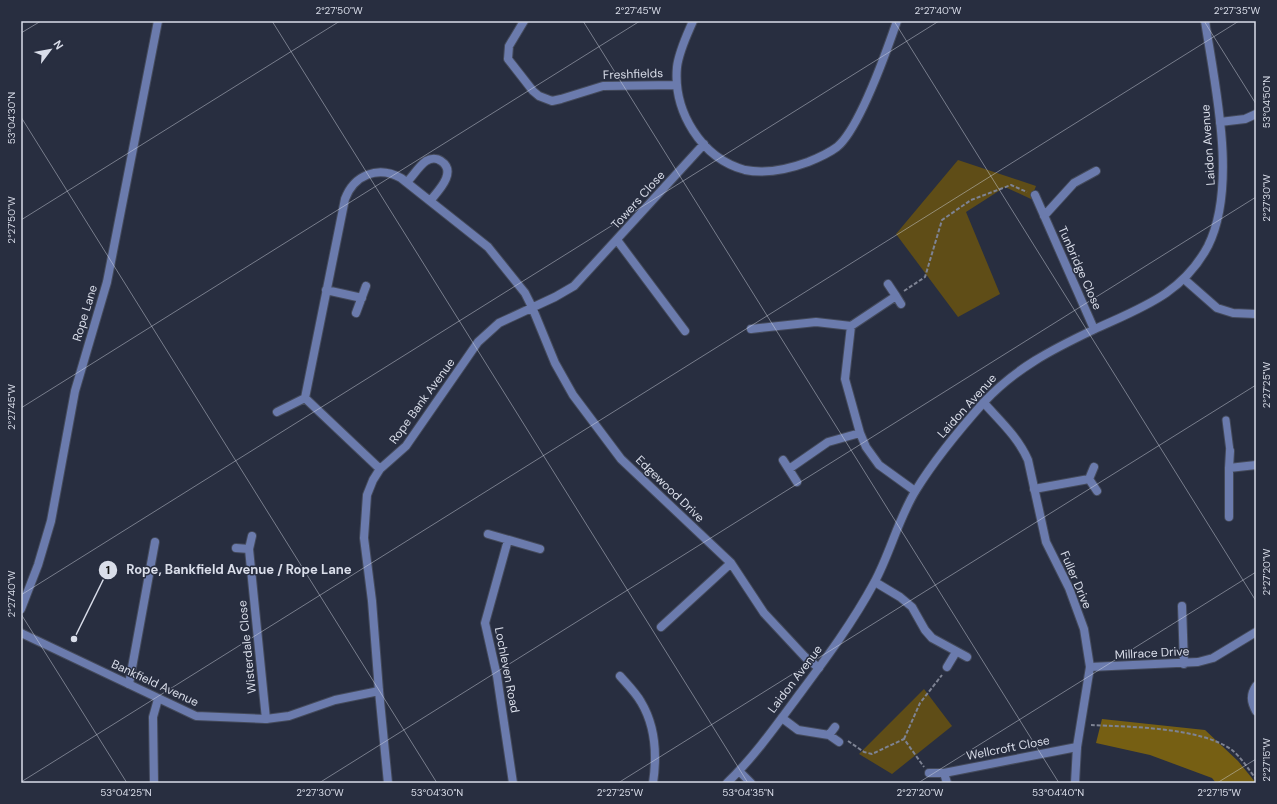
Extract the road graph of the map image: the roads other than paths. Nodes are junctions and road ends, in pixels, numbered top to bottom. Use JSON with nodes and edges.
{"nodes":[{"id":1,"x":158,"y":21,"type":"edge"},
{"id":2,"x":524,"y":21,"type":"edge"},
{"id":3,"x":692,"y":21,"type":"edge"},
{"id":4,"x":897,"y":21,"type":"edge"},
{"id":5,"x":1205,"y":21,"type":"edge"},
{"id":6,"x":677,"y":85,"type":"junction"},
{"id":7,"x":1256,"y":114,"type":"edge"},
{"id":8,"x":1220,"y":122,"type":"junction"},
{"id":9,"x":704,"y":144,"type":"junction"},
{"id":10,"x":1096,"y":171,"type":"dead end"},
{"id":11,"x":407,"y":182,"type":"junction"},
{"id":12,"x":1035,"y":195,"type":"road end"},
{"id":13,"x":430,"y":201,"type":"junction"},
{"id":14,"x":1044,"y":216,"type":"junction"},
{"id":15,"x":617,"y":240,"type":"junction"},
{"id":16,"x":1184,"y":279,"type":"junction"},
{"id":17,"x":888,"y":284,"type":"dead end"},
{"id":18,"x":366,"y":286,"type":"dead end"},
{"id":19,"x":326,"y":290,"type":"junction"},
{"id":20,"x":896,"y":296,"type":"junction"},
{"id":21,"x":362,"y":298,"type":"junction"},
{"id":22,"x":902,"y":304,"type":"dead end"},
{"id":23,"x":532,"y":307,"type":"junction"},
{"id":24,"x":356,"y":313,"type":"dead end"},
{"id":25,"x":1256,"y":314,"type":"edge"},
{"id":26,"x":851,"y":326,"type":"junction"},
{"id":27,"x":751,"y":329,"type":"dead end"},
{"id":28,"x":1094,"y":329,"type":"junction"},
{"id":29,"x":685,"y":331,"type":"dead end"},
{"id":30,"x":306,"y":398,"type":"junction"},
{"id":31,"x":984,"y":403,"type":"junction"},
{"id":32,"x":277,"y":412,"type":"dead end"},
{"id":33,"x":1226,"y":420,"type":"dead end"},
{"id":34,"x":860,"y":433,"type":"junction"},
{"id":35,"x":1230,"y":451,"type":"joint"},
{"id":36,"x":783,"y":460,"type":"dead end"},
{"id":37,"x":1256,"y":465,"type":"edge"},
{"id":38,"x":1094,"y":467,"type":"dead end"},
{"id":39,"x":1229,"y":468,"type":"junction"},
{"id":40,"x":380,"y":469,"type":"junction"},
{"id":41,"x":789,"y":469,"type":"junction"},
{"id":42,"x":1089,"y":479,"type":"junction"},
{"id":43,"x":797,"y":482,"type":"dead end"},
{"id":44,"x":1034,"y":489,"type":"junction"},
{"id":45,"x":915,"y":491,"type":"junction"},
{"id":46,"x":1097,"y":491,"type":"dead end"},
{"id":47,"x":1229,"y":517,"type":"dead end"},
{"id":48,"x":488,"y":534,"type":"dead end"},
{"id":49,"x":252,"y":536,"type":"dead end"},
{"id":50,"x":508,"y":540,"type":"junction"},
{"id":51,"x":155,"y":542,"type":"dead end"},
{"id":52,"x":236,"y":548,"type":"dead end"},
{"id":53,"x":248,"y":549,"type":"junction"},
{"id":54,"x":540,"y":549,"type":"dead end"},
{"id":55,"x":731,"y":563,"type":"junction"},
{"id":56,"x":875,"y":582,"type":"junction"},
{"id":57,"x":1182,"y":606,"type":"dead end"},
{"id":58,"x":21,"y":609,"type":"edge"},
{"id":59,"x":660,"y":627,"type":"dead end"},
{"id":60,"x":21,"y":632,"type":"edge"},
{"id":61,"x":1256,"y":634,"type":"edge"},
{"id":62,"x":956,"y":652,"type":"junction"},
{"id":63,"x":967,"y":658,"type":"dead end"},
{"id":64,"x":1184,"y":664,"type":"junction"},
{"id":65,"x":947,"y":667,"type":"road end"},
{"id":66,"x":819,"y":668,"type":"junction"},
{"id":67,"x":1090,"y":668,"type":"junction"},
{"id":68,"x":620,"y":676,"type":"dead end"},
{"id":69,"x":129,"y":684,"type":"junction"},
{"id":70,"x":1256,"y":686,"type":"edge"},
{"id":71,"x":379,"y":691,"type":"junction"},
{"id":72,"x":158,"y":698,"type":"junction"},
{"id":73,"x":1256,"y":711,"type":"edge"},
{"id":74,"x":782,"y":718,"type":"junction"},
{"id":75,"x":266,"y":719,"type":"junction"},
{"id":76,"x":835,"y":727,"type":"dead end"},
{"id":77,"x":829,"y":735,"type":"junction"},
{"id":78,"x":839,"y":742,"type":"road end"},
{"id":79,"x":1077,"y":747,"type":"junction"},
{"id":80,"x":739,"y":771,"type":"junction"},
{"id":81,"x":929,"y":773,"type":"road end"},
{"id":82,"x":944,"y":773,"type":"junction"},
{"id":83,"x":154,"y":783,"type":"edge"},
{"id":84,"x":388,"y":783,"type":"edge"},
{"id":85,"x":513,"y":783,"type":"edge"},
{"id":86,"x":653,"y":783,"type":"edge"},
{"id":87,"x":727,"y":783,"type":"edge"},
{"id":88,"x":751,"y":783,"type":"edge"},
{"id":89,"x":947,"y":783,"type":"edge"},
{"id":90,"x":1075,"y":783,"type":"edge"}],
"edges":[{"from":1,"to":58,"type":"street","name":"Rope Lane"},
{"from":2,"to":6,"type":"street","name":"Freshfields"},
{"from":3,"to":6,"type":"street"},
{"from":4,"to":9,"type":"street"},
{"from":5,"to":8,"type":"street","name":"Laidon Avenue"},
{"from":6,"to":9,"type":"street"},
{"from":7,"to":8,"type":"street"},
{"from":8,"to":16,"type":"street","name":"Laidon Avenue"},
{"from":9,"to":15,"type":"street","name":"Towers Close"},
{"from":10,"to":14,"type":"street","name":"Tunbridge Close"},
{"from":11,"to":13,"type":"street","name":"Edgewood Drive"},
{"from":11,"to":13,"type":"street"},
{"from":11,"to":19,"type":"street","name":"Edgewood Drive"},
{"from":12,"to":14,"type":"street","name":"Tunbridge Close"},
{"from":13,"to":23,"type":"street","name":"Edgewood Drive"},
{"from":14,"to":28,"type":"street","name":"Tunbridge Close"},
{"from":15,"to":23,"type":"street","name":"Rope Bank Avenue"},
{"from":15,"to":29,"type":"street","name":"Towers Close"},
{"from":16,"to":25,"type":"street"},
{"from":16,"to":28,"type":"street","name":"Laidon Avenue"},
{"from":17,"to":20,"type":"street"},
{"from":18,"to":21,"type":"street"},
{"from":19,"to":21,"type":"street"},
{"from":19,"to":30,"type":"street","name":"Edgewood Drive"},
{"from":20,"to":22,"type":"street"},
{"from":20,"to":26,"type":"street"},
{"from":21,"to":24,"type":"street"},
{"from":23,"to":40,"type":"street","name":"Rope Bank Avenue"},
{"from":23,"to":55,"type":"street","name":"Edgewood Drive"},
{"from":26,"to":27,"type":"street"},
{"from":26,"to":34,"type":"street"},
{"from":28,"to":31,"type":"street","name":"Laidon Avenue"},
{"from":30,"to":32,"type":"street"},
{"from":30,"to":40,"type":"street"},
{"from":31,"to":44,"type":"street","name":"Fuller Drive"},
{"from":31,"to":45,"type":"street","name":"Laidon Avenue"},
{"from":33,"to":35,"type":"lane"},
{"from":34,"to":41,"type":"street"},
{"from":34,"to":45,"type":"street"},
{"from":35,"to":39,"type":"street"},
{"from":36,"to":41,"type":"street"},
{"from":37,"to":39,"type":"street"},
{"from":38,"to":42,"type":"street"},
{"from":39,"to":47,"type":"street"},
{"from":40,"to":71,"type":"street","name":"Rope Bank Avenue"},
{"from":41,"to":43,"type":"street"},
{"from":42,"to":44,"type":"street"},
{"from":42,"to":46,"type":"street"},
{"from":44,"to":67,"type":"street","name":"Fuller Drive"},
{"from":45,"to":56,"type":"street","name":"Laidon Avenue"},
{"from":48,"to":50,"type":"street"},
{"from":49,"to":53,"type":"street","name":"Wisterdale Close"},
{"from":50,"to":54,"type":"street"},
{"from":50,"to":85,"type":"street","name":"Lochleven Road"},
{"from":51,"to":69,"type":"street"},
{"from":52,"to":53,"type":"street"},
{"from":53,"to":75,"type":"street","name":"Wisterdale Close"},
{"from":55,"to":59,"type":"street"},
{"from":55,"to":66,"type":"street","name":"Edgewood Drive"},
{"from":56,"to":62,"type":"street"},
{"from":56,"to":66,"type":"street","name":"Laidon Avenue"},
{"from":57,"to":64,"type":"street"},
{"from":60,"to":69,"type":"street","name":"Bankfield Avenue"},
{"from":61,"to":64,"type":"street","name":"Millrace Drive"},
{"from":62,"to":63,"type":"street"},
{"from":62,"to":65,"type":"street"},
{"from":64,"to":67,"type":"street","name":"Millrace Drive"},
{"from":66,"to":74,"type":"street","name":"Laidon Avenue"},
{"from":67,"to":79,"type":"street","name":"Fuller Drive"},
{"from":68,"to":86,"type":"street"},
{"from":69,"to":72,"type":"street","name":"Bankfield Avenue"},
{"from":70,"to":73,"type":"street"},
{"from":71,"to":75,"type":"street","name":"Bankfield Avenue"},
{"from":71,"to":84,"type":"street","name":"Rope Bank Avenue"},
{"from":72,"to":75,"type":"street","name":"Bankfield Avenue"},
{"from":72,"to":83,"type":"street"},
{"from":74,"to":77,"type":"street"},
{"from":74,"to":80,"type":"street","name":"Laidon Avenue"},
{"from":76,"to":77,"type":"street"},
{"from":77,"to":78,"type":"street"},
{"from":79,"to":82,"type":"street","name":"Wellcroft Close"},
{"from":79,"to":90,"type":"street","name":"Fuller Drive"},
{"from":80,"to":87,"type":"street","name":"Laidon Avenue"},
{"from":80,"to":88,"type":"street"},
{"from":81,"to":82,"type":"street","name":"Wellcroft Close"},
{"from":82,"to":89,"type":"street"}]}
